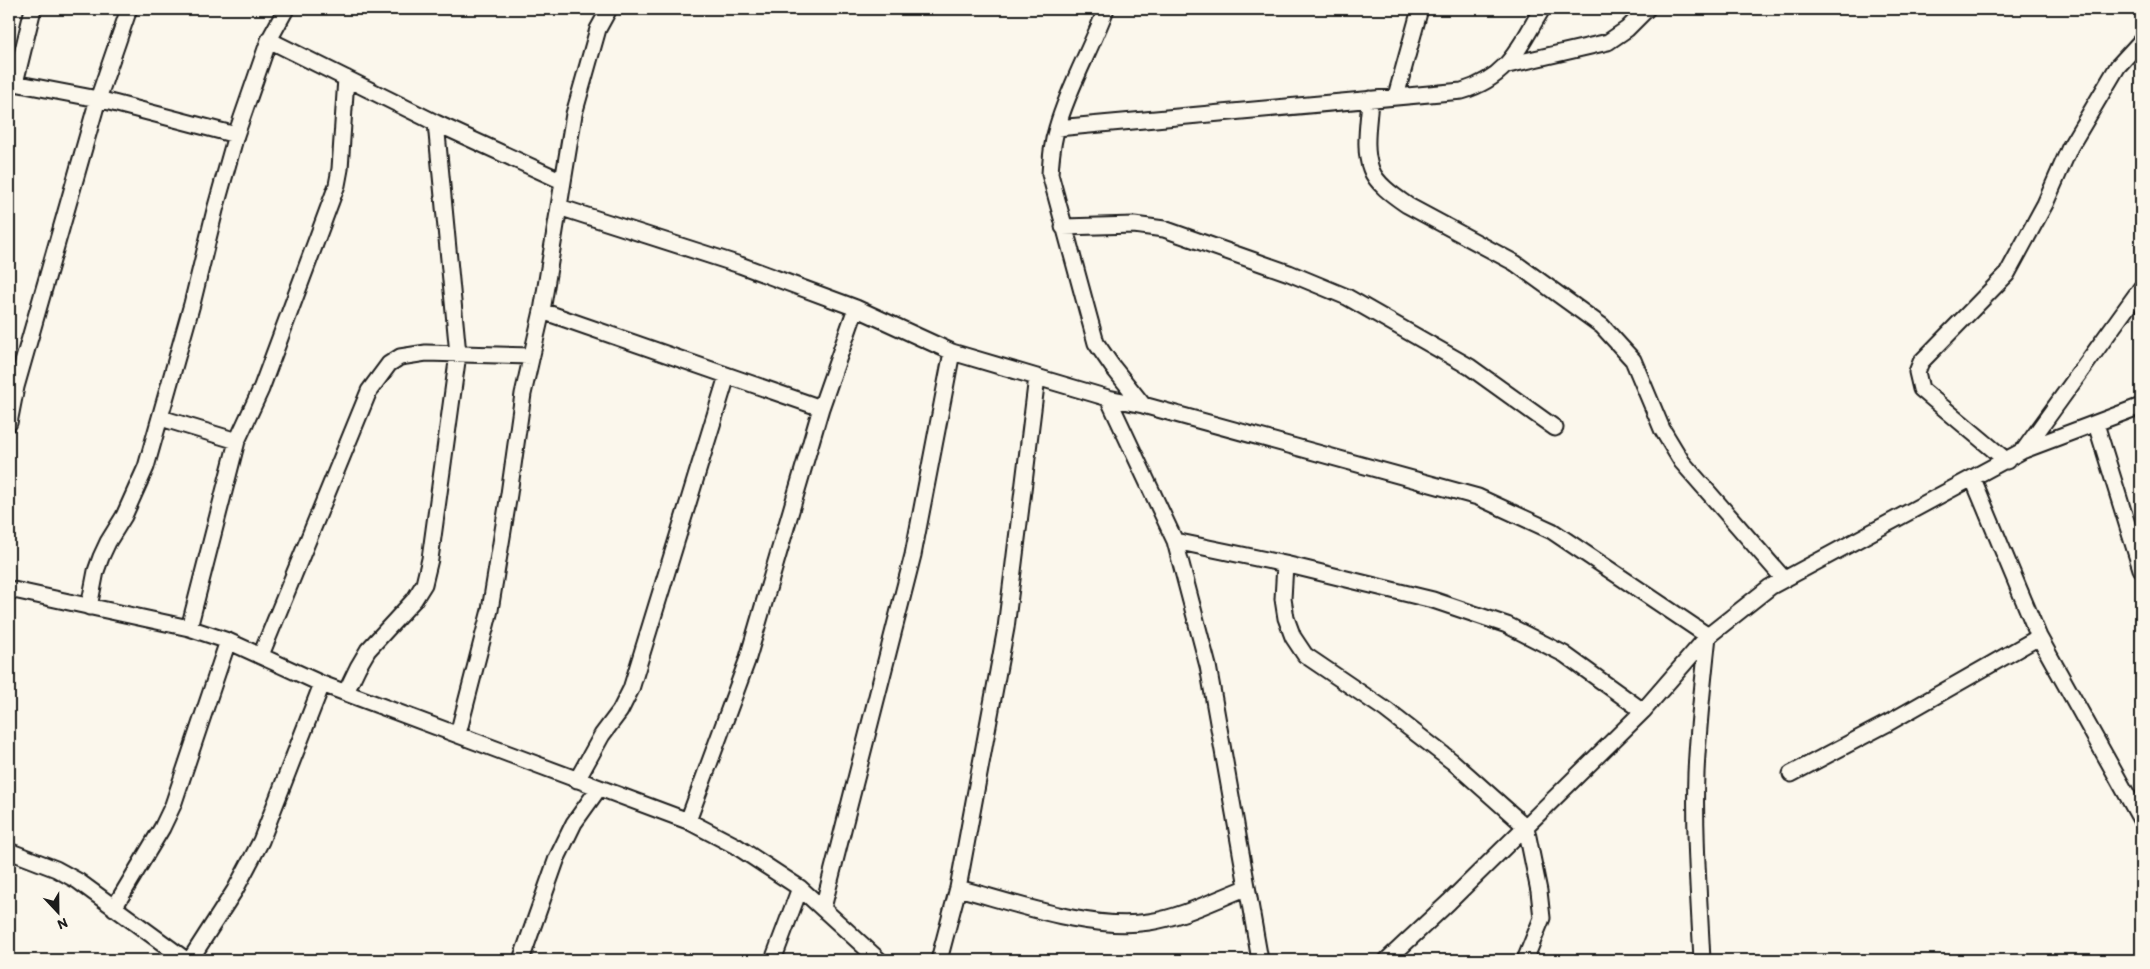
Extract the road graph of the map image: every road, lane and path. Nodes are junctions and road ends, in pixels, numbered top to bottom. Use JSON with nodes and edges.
{"nodes":[{"id":1,"x":33,"y":9,"type":"edge"},
{"id":2,"x":129,"y":9,"type":"edge"},
{"id":3,"x":286,"y":9,"type":"edge"},
{"id":4,"x":608,"y":9,"type":"edge"},
{"id":5,"x":1106,"y":9,"type":"edge"},
{"id":6,"x":1420,"y":9,"type":"edge"},
{"id":7,"x":1542,"y":9,"type":"edge"},
{"id":8,"x":1647,"y":9,"type":"edge"},
{"id":9,"x":269,"y":40,"type":"junction"},
{"id":10,"x":2141,"y":41,"type":"edge"},
{"id":11,"x":1508,"y":65,"type":"junction"},
{"id":12,"x":346,"y":78,"type":"junction"},
{"id":13,"x":12,"y":82,"type":"edge"},
{"id":14,"x":1396,"y":96,"type":"junction"},
{"id":15,"x":98,"y":99,"type":"junction"},
{"id":16,"x":1370,"y":99,"type":"junction"},
{"id":17,"x":436,"y":123,"type":"junction"},
{"id":18,"x":1056,"y":128,"type":"junction"},
{"id":19,"x":236,"y":135,"type":"junction"},
{"id":20,"x":562,"y":181,"type":"junction"},
{"id":21,"x":560,"y":207,"type":"junction"},
{"id":22,"x":1064,"y":228,"type":"junction"},
{"id":23,"x":2141,"y":288,"type":"edge"},
{"id":24,"x":856,"y":308,"type":"junction"},
{"id":25,"x":542,"y":311,"type":"junction"},
{"id":26,"x":952,"y":352,"type":"junction"},
{"id":27,"x":458,"y":354,"type":"junction"},
{"id":28,"x":532,"y":356,"type":"junction"},
{"id":29,"x":727,"y":376,"type":"junction"},
{"id":30,"x":1037,"y":377,"type":"junction"},
{"id":31,"x":1108,"y":398,"type":"junction"},
{"id":32,"x":1143,"y":405,"type":"junction"},
{"id":33,"x":2141,"y":406,"type":"edge"},
{"id":34,"x":821,"y":408,"type":"junction"},
{"id":35,"x":161,"y":418,"type":"junction"},
{"id":36,"x":9,"y":423,"type":"edge"},
{"id":37,"x":2096,"y":424,"type":"junction"},
{"id":38,"x":1556,"y":428,"type":"dead end"},
{"id":39,"x":237,"y":442,"type":"junction"},
{"id":40,"x":2024,"y":450,"type":"junction"},
{"id":41,"x":2007,"y":461,"type":"junction"},
{"id":42,"x":1973,"y":479,"type":"junction"},
{"id":43,"x":1175,"y":541,"type":"junction"},
{"id":44,"x":1285,"y":564,"type":"junction"},
{"id":45,"x":2141,"y":569,"type":"edge"},
{"id":46,"x":1784,"y":579,"type":"junction"},
{"id":47,"x":9,"y":589,"type":"edge"},
{"id":48,"x":89,"y":607,"type":"junction"},
{"id":49,"x":189,"y":628,"type":"junction"},
{"id":50,"x":1708,"y":636,"type":"junction"},
{"id":51,"x":2039,"y":637,"type":"junction"},
{"id":52,"x":228,"y":641,"type":"junction"},
{"id":53,"x":261,"y":655,"type":"junction"},
{"id":54,"x":322,"y":684,"type":"junction"},
{"id":55,"x":346,"y":692,"type":"junction"},
{"id":56,"x":1643,"y":711,"type":"junction"},
{"id":57,"x":458,"y":734,"type":"junction"},
{"id":58,"x":1790,"y":774,"type":"dead end"},
{"id":59,"x":577,"y":780,"type":"junction"},
{"id":60,"x":599,"y":788,"type":"junction"},
{"id":61,"x":2141,"y":820,"type":"edge"},
{"id":62,"x":688,"y":821,"type":"junction"},
{"id":63,"x":1526,"y":827,"type":"junction"},
{"id":64,"x":9,"y":851,"type":"edge"},
{"id":65,"x":800,"y":888,"type":"junction"},
{"id":66,"x":958,"y":888,"type":"junction"},
{"id":67,"x":1246,"y":888,"type":"junction"},
{"id":68,"x":114,"y":908,"type":"junction"},
{"id":69,"x":823,"y":908,"type":"junction"},
{"id":70,"x":188,"y":960,"type":"edge"},
{"id":71,"x":521,"y":960,"type":"edge"},
{"id":72,"x":773,"y":960,"type":"edge"},
{"id":73,"x":879,"y":960,"type":"edge"},
{"id":74,"x":938,"y":960,"type":"edge"},
{"id":75,"x":1260,"y":960,"type":"edge"},
{"id":76,"x":1387,"y":960,"type":"edge"},
{"id":77,"x":1524,"y":960,"type":"edge"},
{"id":78,"x":1702,"y":960,"type":"edge"}],
"edges":[{"from":1,"to":13,"type":"street"},
{"from":2,"to":15,"type":"street"},
{"from":3,"to":9,"type":"street"},
{"from":4,"to":20,"type":"street"},
{"from":5,"to":18,"type":"street"},
{"from":6,"to":14,"type":"street"},
{"from":7,"to":11,"type":"street"},
{"from":8,"to":11,"type":"street"},
{"from":9,"to":12,"type":"street"},
{"from":9,"to":19,"type":"street"},
{"from":10,"to":41,"type":"street"},
{"from":11,"to":14,"type":"street"},
{"from":12,"to":17,"type":"street"},
{"from":12,"to":39,"type":"street"},
{"from":13,"to":15,"type":"street"},
{"from":14,"to":16,"type":"street"},
{"from":15,"to":19,"type":"street"},
{"from":15,"to":36,"type":"street"},
{"from":16,"to":18,"type":"street"},
{"from":16,"to":46,"type":"street"},
{"from":17,"to":20,"type":"street"},
{"from":17,"to":27,"type":"street"},
{"from":18,"to":22,"type":"street"},
{"from":19,"to":35,"type":"street"},
{"from":20,"to":21,"type":"street"},
{"from":21,"to":24,"type":"street"},
{"from":21,"to":25,"type":"street"},
{"from":22,"to":32,"type":"street"},
{"from":22,"to":38,"type":"street"},
{"from":23,"to":40,"type":"street"},
{"from":24,"to":26,"type":"street"},
{"from":24,"to":34,"type":"street"},
{"from":25,"to":28,"type":"street"},
{"from":25,"to":29,"type":"street"},
{"from":26,"to":30,"type":"street"},
{"from":26,"to":69,"type":"street"},
{"from":27,"to":28,"type":"street"},
{"from":27,"to":53,"type":"street"},
{"from":27,"to":55,"type":"street"},
{"from":28,"to":57,"type":"street"},
{"from":29,"to":34,"type":"street"},
{"from":29,"to":59,"type":"street"},
{"from":30,"to":31,"type":"street"},
{"from":30,"to":66,"type":"street"},
{"from":31,"to":32,"type":"street"},
{"from":31,"to":43,"type":"street"},
{"from":32,"to":50,"type":"street"},
{"from":33,"to":37,"type":"street"},
{"from":34,"to":62,"type":"street"},
{"from":35,"to":39,"type":"street"},
{"from":35,"to":48,"type":"street"},
{"from":37,"to":40,"type":"street"},
{"from":37,"to":45,"type":"street"},
{"from":39,"to":49,"type":"street"},
{"from":40,"to":41,"type":"street"},
{"from":41,"to":42,"type":"street"},
{"from":42,"to":46,"type":"street"},
{"from":42,"to":51,"type":"street"},
{"from":43,"to":44,"type":"street"},
{"from":43,"to":67,"type":"street"},
{"from":44,"to":56,"type":"street"},
{"from":44,"to":63,"type":"street"},
{"from":46,"to":50,"type":"street"},
{"from":47,"to":48,"type":"street"},
{"from":48,"to":49,"type":"street"},
{"from":49,"to":52,"type":"street"},
{"from":50,"to":56,"type":"street"},
{"from":50,"to":78,"type":"street"},
{"from":51,"to":58,"type":"street"},
{"from":51,"to":61,"type":"street"},
{"from":52,"to":53,"type":"street"},
{"from":52,"to":68,"type":"street"},
{"from":53,"to":54,"type":"street"},
{"from":54,"to":55,"type":"street"},
{"from":54,"to":70,"type":"street"},
{"from":55,"to":57,"type":"street"},
{"from":56,"to":63,"type":"street"},
{"from":57,"to":59,"type":"street"},
{"from":59,"to":60,"type":"street"},
{"from":60,"to":62,"type":"street"},
{"from":60,"to":71,"type":"street"},
{"from":62,"to":65,"type":"street"},
{"from":63,"to":76,"type":"street"},
{"from":63,"to":77,"type":"street"},
{"from":64,"to":68,"type":"street"},
{"from":65,"to":69,"type":"street"},
{"from":65,"to":72,"type":"street"},
{"from":66,"to":67,"type":"street"},
{"from":66,"to":74,"type":"street"},
{"from":67,"to":75,"type":"street"},
{"from":68,"to":70,"type":"street"},
{"from":69,"to":73,"type":"street"}]}
